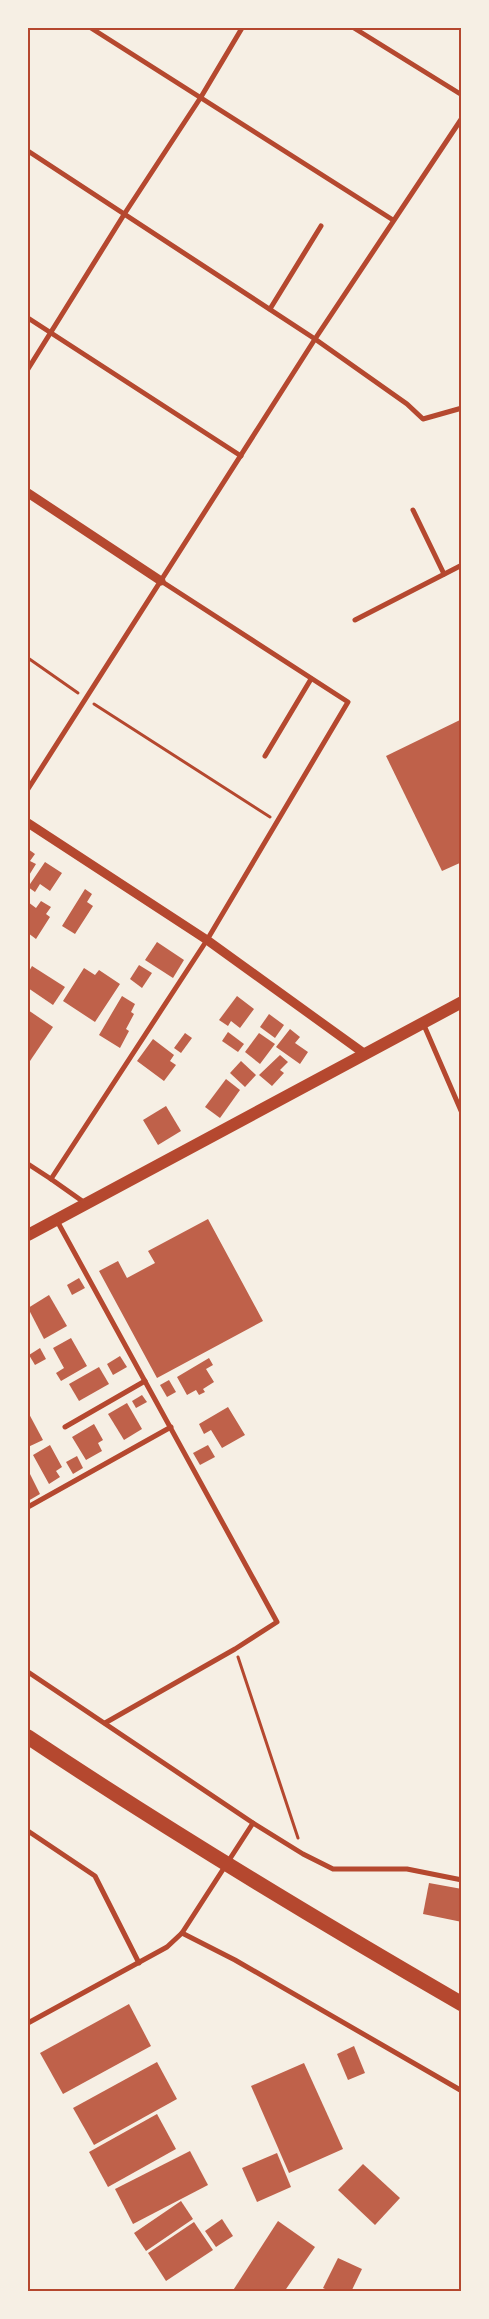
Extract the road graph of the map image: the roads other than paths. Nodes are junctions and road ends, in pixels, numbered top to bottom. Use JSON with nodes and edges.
{"nodes":[{"id":1,"x":91,"y":28,"type":"edge"},
{"id":2,"x":242,"y":28,"type":"edge"},
{"id":3,"x":354,"y":28,"type":"edge"},
{"id":4,"x":462,"y":95,"type":"edge"},
{"id":5,"x":201,"y":97,"type":"junction"},
{"id":6,"x":462,"y":118,"type":"edge"},
{"id":7,"x":28,"y":151,"type":"edge"},
{"id":8,"x":125,"y":213,"type":"junction"},
{"id":9,"x":393,"y":220,"type":"junction"},
{"id":10,"x":320,"y":226,"type":"dead end"},
{"id":11,"x":270,"y":309,"type":"junction"},
{"id":12,"x":28,"y":318,"type":"edge"},
{"id":13,"x":51,"y":333,"type":"junction"},
{"id":14,"x":315,"y":339,"type":"junction"},
{"id":15,"x":28,"y":369,"type":"edge"},
{"id":16,"x":462,"y":408,"type":"edge"},
{"id":17,"x":241,"y":456,"type":"junction"},
{"id":18,"x":28,"y":492,"type":"edge"},
{"id":19,"x":412,"y":510,"type":"dead end"},
{"id":20,"x":462,"y":565,"type":"edge"},
{"id":21,"x":444,"y":574,"type":"junction"},
{"id":22,"x":161,"y":581,"type":"junction"},
{"id":23,"x":355,"y":620,"type":"dead end"},
{"id":24,"x":311,"y":679,"type":"junction"},
{"id":25,"x":265,"y":756,"type":"dead end"},
{"id":26,"x":28,"y":789,"type":"edge"},
{"id":27,"x":28,"y":823,"type":"edge"},
{"id":28,"x":207,"y":940,"type":"junction"},
{"id":29,"x":462,"y":1002,"type":"edge"},
{"id":30,"x":423,"y":1022,"type":"junction"},
{"id":31,"x":366,"y":1054,"type":"junction"},
{"id":32,"x":462,"y":1114,"type":"edge"},
{"id":33,"x":28,"y":1164,"type":"edge"},
{"id":34,"x":51,"y":1179,"type":"junction"},
{"id":35,"x":85,"y":1203,"type":"junction"},
{"id":36,"x":56,"y":1219,"type":"junction"},
{"id":37,"x":28,"y":1235,"type":"edge"},
{"id":38,"x":145,"y":1381,"type":"junction"},
{"id":39,"x":65,"y":1427,"type":"dead end"},
{"id":40,"x":171,"y":1428,"type":"junction"},
{"id":41,"x":28,"y":1507,"type":"edge"},
{"id":42,"x":28,"y":1672,"type":"edge"},
{"id":43,"x":105,"y":1723,"type":"junction"},
{"id":44,"x":28,"y":1737,"type":"edge"},
{"id":45,"x":253,"y":1823,"type":"junction"},
{"id":46,"x":28,"y":1831,"type":"edge"},
{"id":47,"x":462,"y":1880,"type":"edge"},
{"id":48,"x":182,"y":1933,"type":"junction"},
{"id":49,"x":138,"y":1963,"type":"junction"},
{"id":50,"x":462,"y":2004,"type":"edge"},
{"id":51,"x":28,"y":2023,"type":"edge"},
{"id":52,"x":462,"y":2091,"type":"edge"}],
"edges":[{"from":1,"to":5,"type":"street"},
{"from":2,"to":5,"type":"street"},
{"from":3,"to":4,"type":"street"},
{"from":5,"to":8,"type":"street"},
{"from":5,"to":9,"type":"street"},
{"from":6,"to":9,"type":"street"},
{"from":7,"to":8,"type":"street"},
{"from":8,"to":11,"type":"street"},
{"from":8,"to":13,"type":"street"},
{"from":9,"to":14,"type":"street"},
{"from":10,"to":11,"type":"street"},
{"from":11,"to":14,"type":"street"},
{"from":12,"to":13,"type":"street"},
{"from":13,"to":15,"type":"street"},
{"from":13,"to":17,"type":"street"},
{"from":14,"to":16,"type":"street"},
{"from":14,"to":17,"type":"street"},
{"from":17,"to":22,"type":"street"},
{"from":18,"to":22,"type":"street"},
{"from":19,"to":21,"type":"street"},
{"from":20,"to":21,"type":"street"},
{"from":21,"to":23,"type":"street"},
{"from":22,"to":24,"type":"street"},
{"from":22,"to":26,"type":"street"},
{"from":24,"to":25,"type":"street"},
{"from":24,"to":28,"type":"street"},
{"from":27,"to":28,"type":"street"},
{"from":28,"to":31,"type":"street"},
{"from":28,"to":34,"type":"street"},
{"from":29,"to":30,"type":"main road"},
{"from":30,"to":31,"type":"main road"},
{"from":30,"to":32,"type":"street"},
{"from":31,"to":35,"type":"main road"},
{"from":33,"to":34,"type":"street"},
{"from":34,"to":35,"type":"street"},
{"from":35,"to":36,"type":"main road"},
{"from":36,"to":37,"type":"main road"},
{"from":36,"to":38,"type":"street"},
{"from":38,"to":39,"type":"street"},
{"from":38,"to":40,"type":"street"},
{"from":40,"to":41,"type":"street"},
{"from":40,"to":43,"type":"street"},
{"from":42,"to":43,"type":"street"},
{"from":43,"to":45,"type":"street"},
{"from":44,"to":50,"type":"highway"},
{"from":45,"to":47,"type":"street"},
{"from":45,"to":48,"type":"street"},
{"from":46,"to":49,"type":"street"},
{"from":48,"to":49,"type":"street"},
{"from":48,"to":52,"type":"street"},
{"from":49,"to":51,"type":"street"}]}
